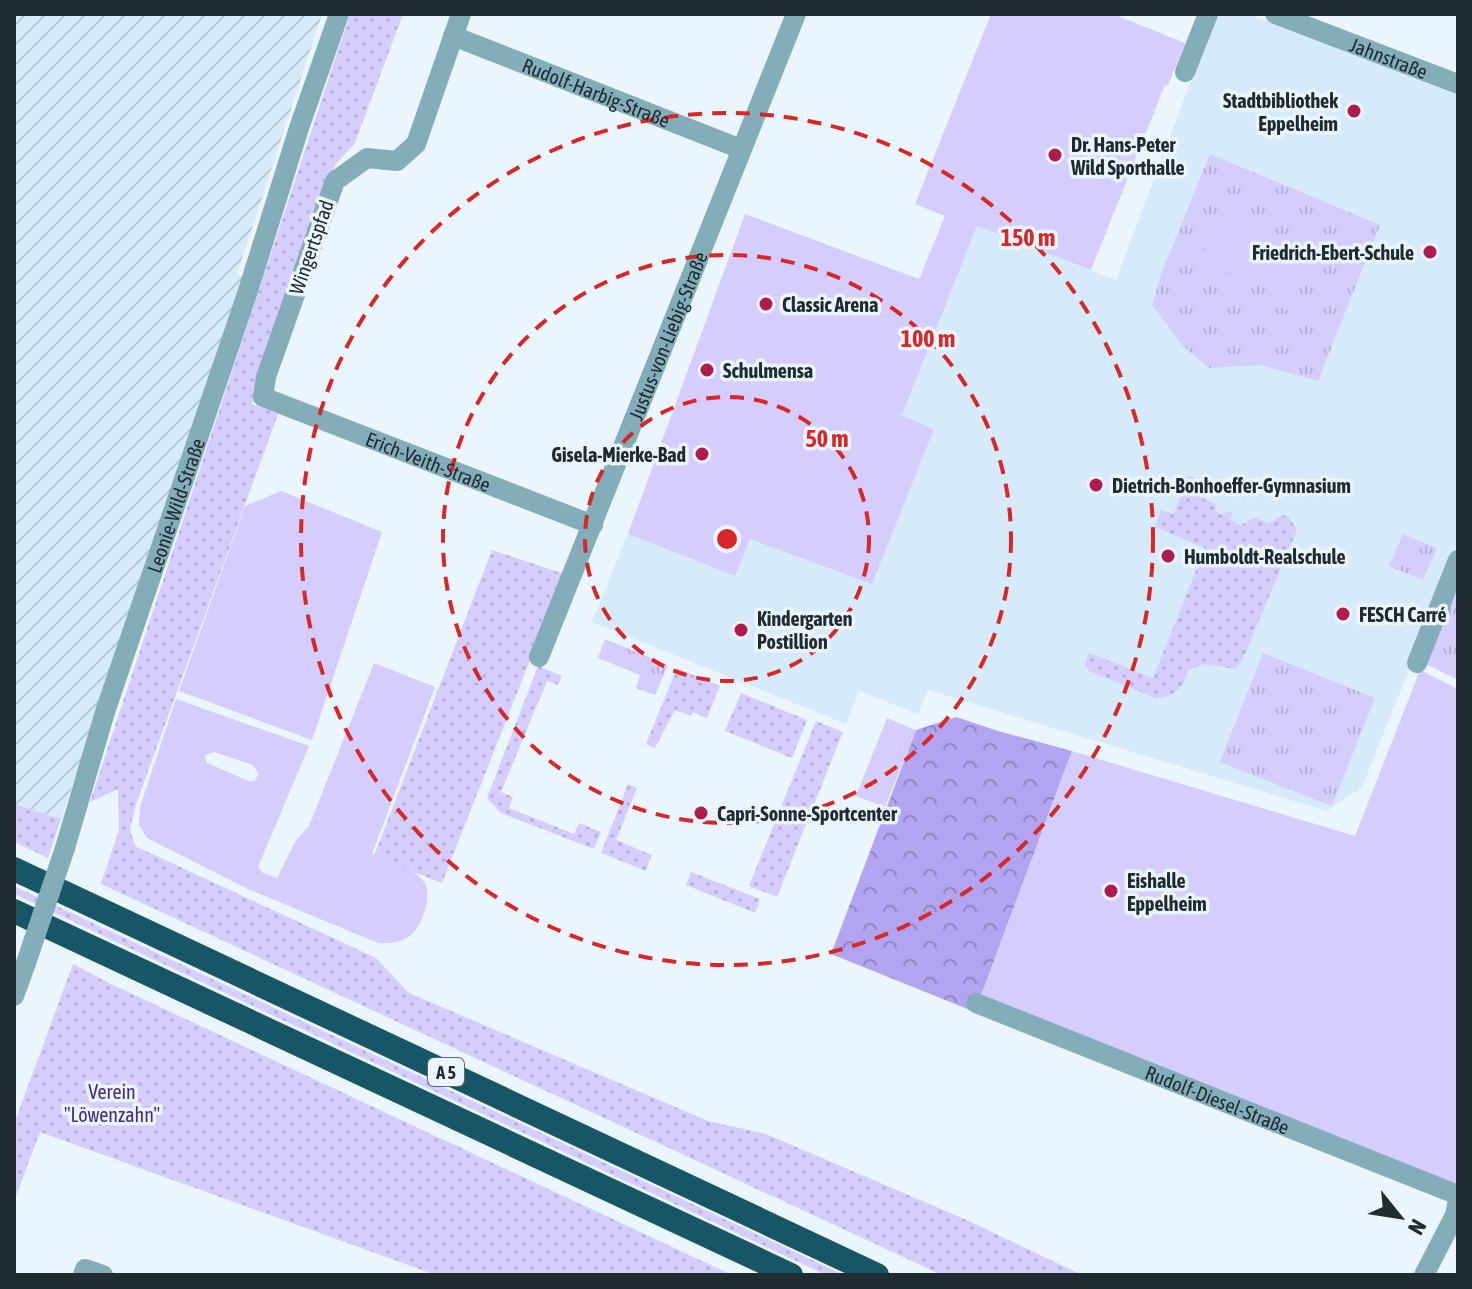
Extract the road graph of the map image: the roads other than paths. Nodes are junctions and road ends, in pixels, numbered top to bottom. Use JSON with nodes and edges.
{"nodes":[{"id":1,"x":339,"y":14,"type":"edge"},
{"id":2,"x":461,"y":14,"type":"edge"},
{"id":3,"x":796,"y":14,"type":"edge"},
{"id":4,"x":1208,"y":14,"type":"edge"},
{"id":5,"x":1275,"y":14,"type":"edge"},
{"id":6,"x":453,"y":36,"type":"junction"},
{"id":7,"x":1185,"y":72,"type":"dead end"},
{"id":8,"x":1458,"y":84,"type":"edge"},
{"id":9,"x":741,"y":149,"type":"junction"},
{"id":10,"x":263,"y":397,"type":"joint"},
{"id":11,"x":593,"y":525,"type":"junction"},
{"id":12,"x":1458,"y":560,"type":"edge"},
{"id":13,"x":539,"y":657,"type":"dead end"},
{"id":14,"x":1417,"y":663,"type":"dead end"},
{"id":15,"x":14,"y":869,"type":"edge"},
{"id":16,"x":14,"y":911,"type":"edge"},
{"id":17,"x":14,"y":996,"type":"edge"},
{"id":18,"x":976,"y":1003,"type":"dead end"},
{"id":19,"x":1458,"y":1198,"type":"edge"},
{"id":20,"x":791,"y":1275,"type":"edge"},
{"id":21,"x":877,"y":1275,"type":"edge"},
{"id":22,"x":1424,"y":1275,"type":"edge"}],
"edges":[{"from":1,"to":17,"type":"street","name":"Leonie-Wild-Straße","bridge":true},
{"from":2,"to":6,"type":"street","name":"Wingertspfad"},
{"from":3,"to":9,"type":"street","name":"Justus-von-Liebig-Straße"},
{"from":4,"to":7,"type":"street"},
{"from":5,"to":8,"type":"street","name":"Jahnstraße"},
{"from":6,"to":9,"type":"street","name":"Rudolf-Harbig-Straße"},
{"from":6,"to":10,"type":"street","name":"Wingertspfad"},
{"from":9,"to":11,"type":"street","name":"Justus-von-Liebig-Straße"},
{"from":10,"to":11,"type":"street","name":"Erich-Veith-Straße"},
{"from":11,"to":13,"type":"street","name":"Justus-von-Liebig-Straße"},
{"from":12,"to":14,"type":"street"},
{"from":15,"to":21,"type":"highway","number":"A 5"},
{"from":16,"to":20,"type":"highway","number":"A 5"},
{"from":18,"to":19,"type":"street","name":"Rudolf-Diesel-Straße"},
{"from":19,"to":22,"type":"street"}]}
